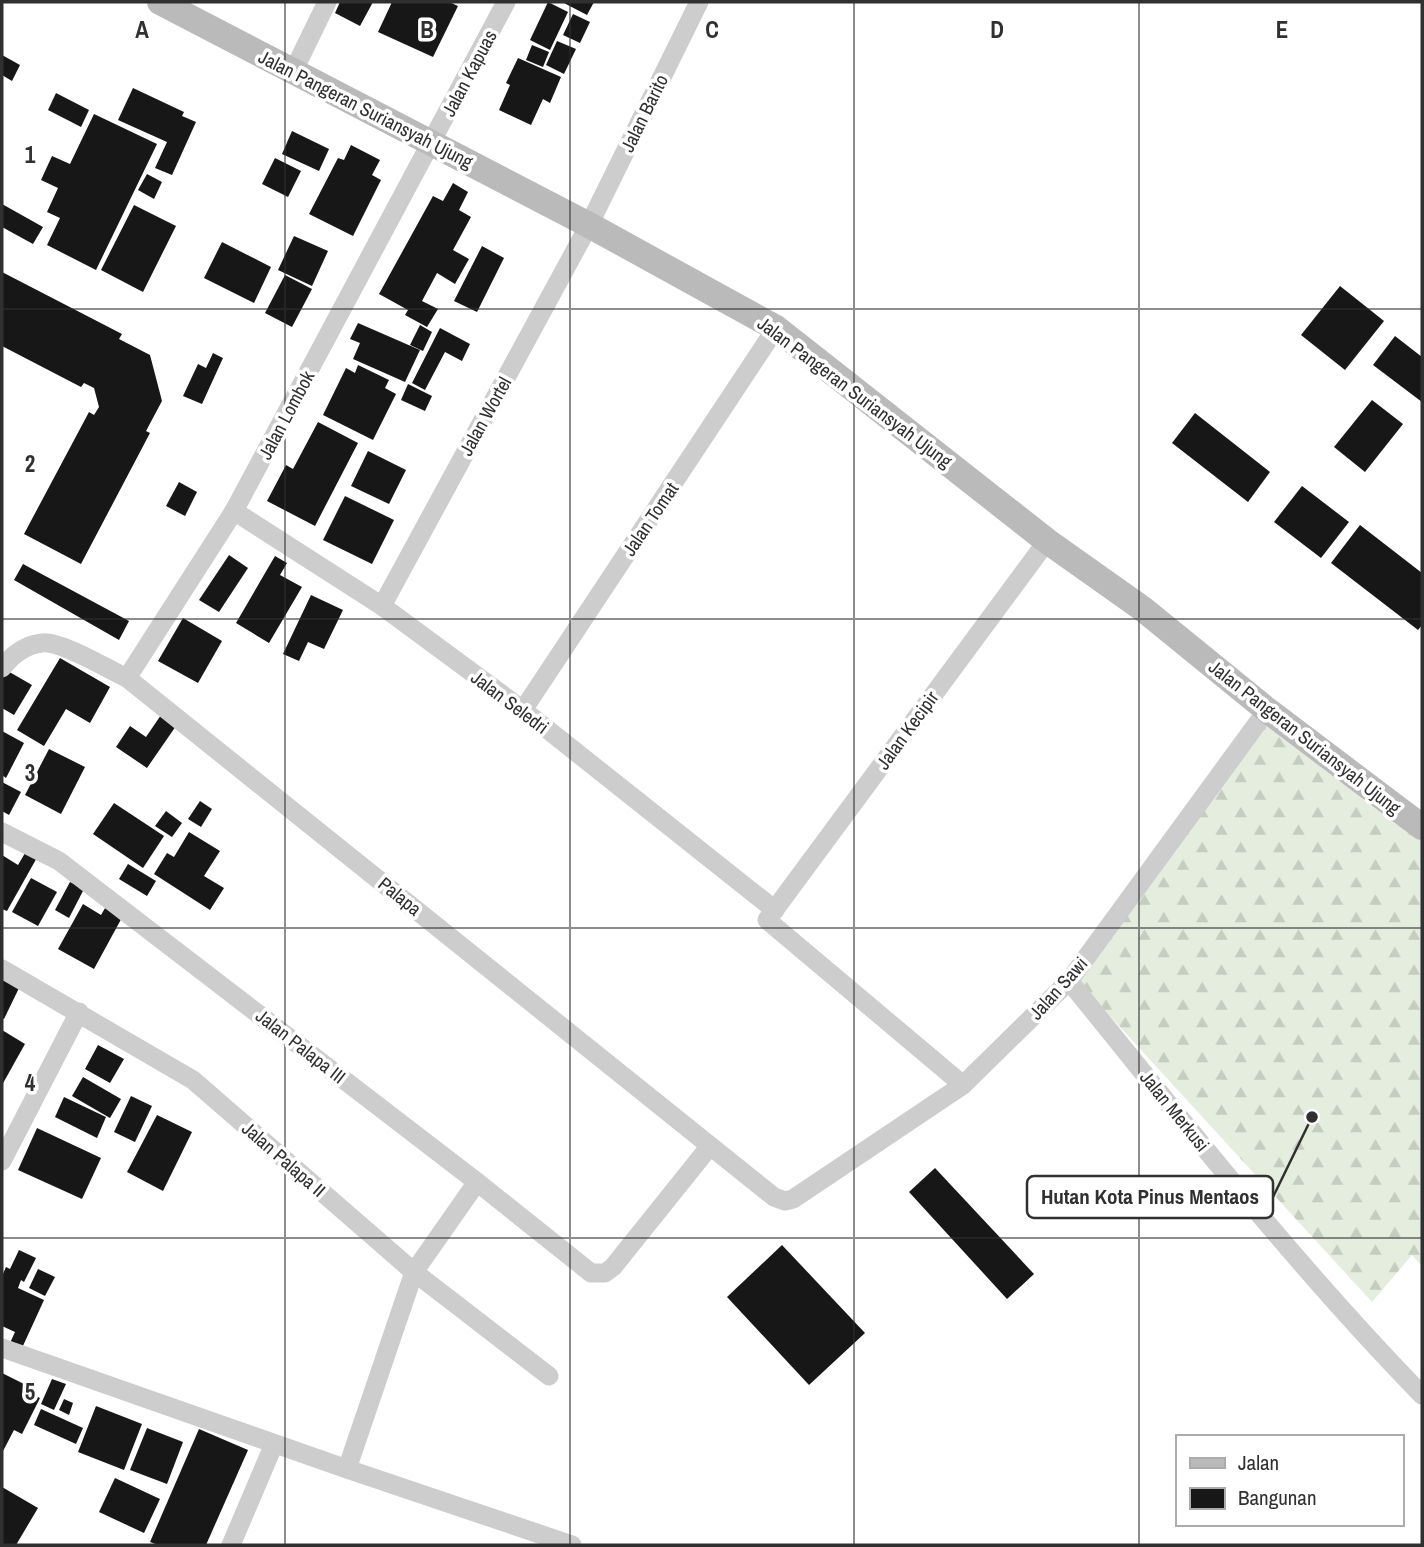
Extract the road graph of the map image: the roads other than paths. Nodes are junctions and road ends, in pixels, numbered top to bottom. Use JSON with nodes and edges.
{"nodes":[{"id":1,"x":160,"y":2,"type":"edge"},
{"id":2,"x":327,"y":2,"type":"edge"},
{"id":3,"x":506,"y":2,"type":"edge"},
{"id":4,"x":699,"y":2,"type":"edge"},
{"id":5,"x":293,"y":72,"type":"junction"},
{"id":6,"x":432,"y":144,"type":"junction"},
{"id":7,"x":589,"y":225,"type":"junction"},
{"id":8,"x":776,"y":328,"type":"junction"},
{"id":9,"x":234,"y":511,"type":"junction"},
{"id":10,"x":1047,"y":541,"type":"junction"},
{"id":11,"x":382,"y":607,"type":"junction"},
{"id":12,"x":2,"y":668,"type":"edge"},
{"id":13,"x":127,"y":678,"type":"junction"},
{"id":14,"x":523,"y":710,"type":"junction"},
{"id":15,"x":1267,"y":710,"type":"junction"},
{"id":16,"x":1422,"y":827,"type":"edge"},
{"id":17,"x":2,"y":832,"type":"edge"},
{"id":18,"x":771,"y":915,"type":"junction"},
{"id":19,"x":2,"y":969,"type":"edge"},
{"id":20,"x":1069,"y":981,"type":"junction"},
{"id":21,"x":79,"y":1012,"type":"junction"},
{"id":22,"x":963,"y":1085,"type":"junction"},
{"id":23,"x":710,"y":1146,"type":"junction"},
{"id":24,"x":2,"y":1161,"type":"edge"},
{"id":25,"x":477,"y":1182,"type":"junction"},
{"id":26,"x":785,"y":1201,"type":"joint"},
{"id":27,"x":414,"y":1272,"type":"junction"},
{"id":28,"x":2,"y":1348,"type":"edge"},
{"id":29,"x":549,"y":1376,"type":"dead end"},
{"id":30,"x":1422,"y":1395,"type":"edge"},
{"id":31,"x":275,"y":1444,"type":"junction"},
{"id":32,"x":347,"y":1469,"type":"junction"},
{"id":33,"x":231,"y":1545,"type":"edge"},
{"id":34,"x":572,"y":1545,"type":"edge"}],
"edges":[{"from":1,"to":5,"type":"main road","name":"Jalan Pangeran Suriansyah Ujung"},
{"from":2,"to":5,"type":"street"},
{"from":3,"to":6,"type":"street","name":"Jalan Kapuas"},
{"from":4,"to":7,"type":"street","name":"Jalan Barito"},
{"from":5,"to":6,"type":"main road","name":"Jalan Pangeran Suriansyah Ujung"},
{"from":6,"to":7,"type":"main road","name":"Jalan Pangeran Suriansyah Ujung"},
{"from":6,"to":9,"type":"street","name":"Jalan Lombok"},
{"from":7,"to":8,"type":"main road","name":"Jalan Pangeran Suriansyah Ujung"},
{"from":7,"to":11,"type":"street","name":"Jalan Wortel"},
{"from":8,"to":10,"type":"main road","name":"Jalan Pangeran Suriansyah Ujung"},
{"from":8,"to":14,"type":"street","name":"Jalan Tomat"},
{"from":9,"to":11,"type":"street","name":"Jalan Seledri"},
{"from":9,"to":13,"type":"street","name":"Jalan Lombok"},
{"from":10,"to":15,"type":"main road","name":"Jalan Pangeran Suriansyah Ujung"},
{"from":10,"to":18,"type":"street","name":"Jalan Kecipir"},
{"from":11,"to":14,"type":"street","name":"Jalan Seledri"},
{"from":12,"to":13,"type":"street","name":"Palapa"},
{"from":13,"to":23,"type":"street","name":"Palapa"},
{"from":14,"to":18,"type":"street","name":"Jalan Seledri"},
{"from":15,"to":16,"type":"main road","name":"Jalan Pangeran Suriansyah Ujung"},
{"from":15,"to":20,"type":"street","name":"Jalan Sawi"},
{"from":17,"to":25,"type":"street","name":"Jalan Palapa III"},
{"from":18,"to":22,"type":"street","name":"Jalan Seledri"},
{"from":19,"to":21,"type":"street","name":"Jalan Palapa II"},
{"from":20,"to":22,"type":"street","name":"Jalan Sawi"},
{"from":20,"to":30,"type":"street","name":"Jalan Merkusi"},
{"from":21,"to":24,"type":"street"},
{"from":21,"to":27,"type":"street","name":"Jalan Palapa II"},
{"from":22,"to":26,"type":"street","name":"Jalan Sawi"},
{"from":23,"to":25,"type":"street","name":"Jalan Palapa III"},
{"from":23,"to":26,"type":"street","name":"Palapa"},
{"from":25,"to":27,"type":"street"},
{"from":27,"to":29,"type":"street","name":"Jalan Palapa II"},
{"from":27,"to":32,"type":"street"},
{"from":28,"to":31,"type":"street"},
{"from":31,"to":32,"type":"street"},
{"from":31,"to":33,"type":"street"},
{"from":32,"to":34,"type":"street"}]}
